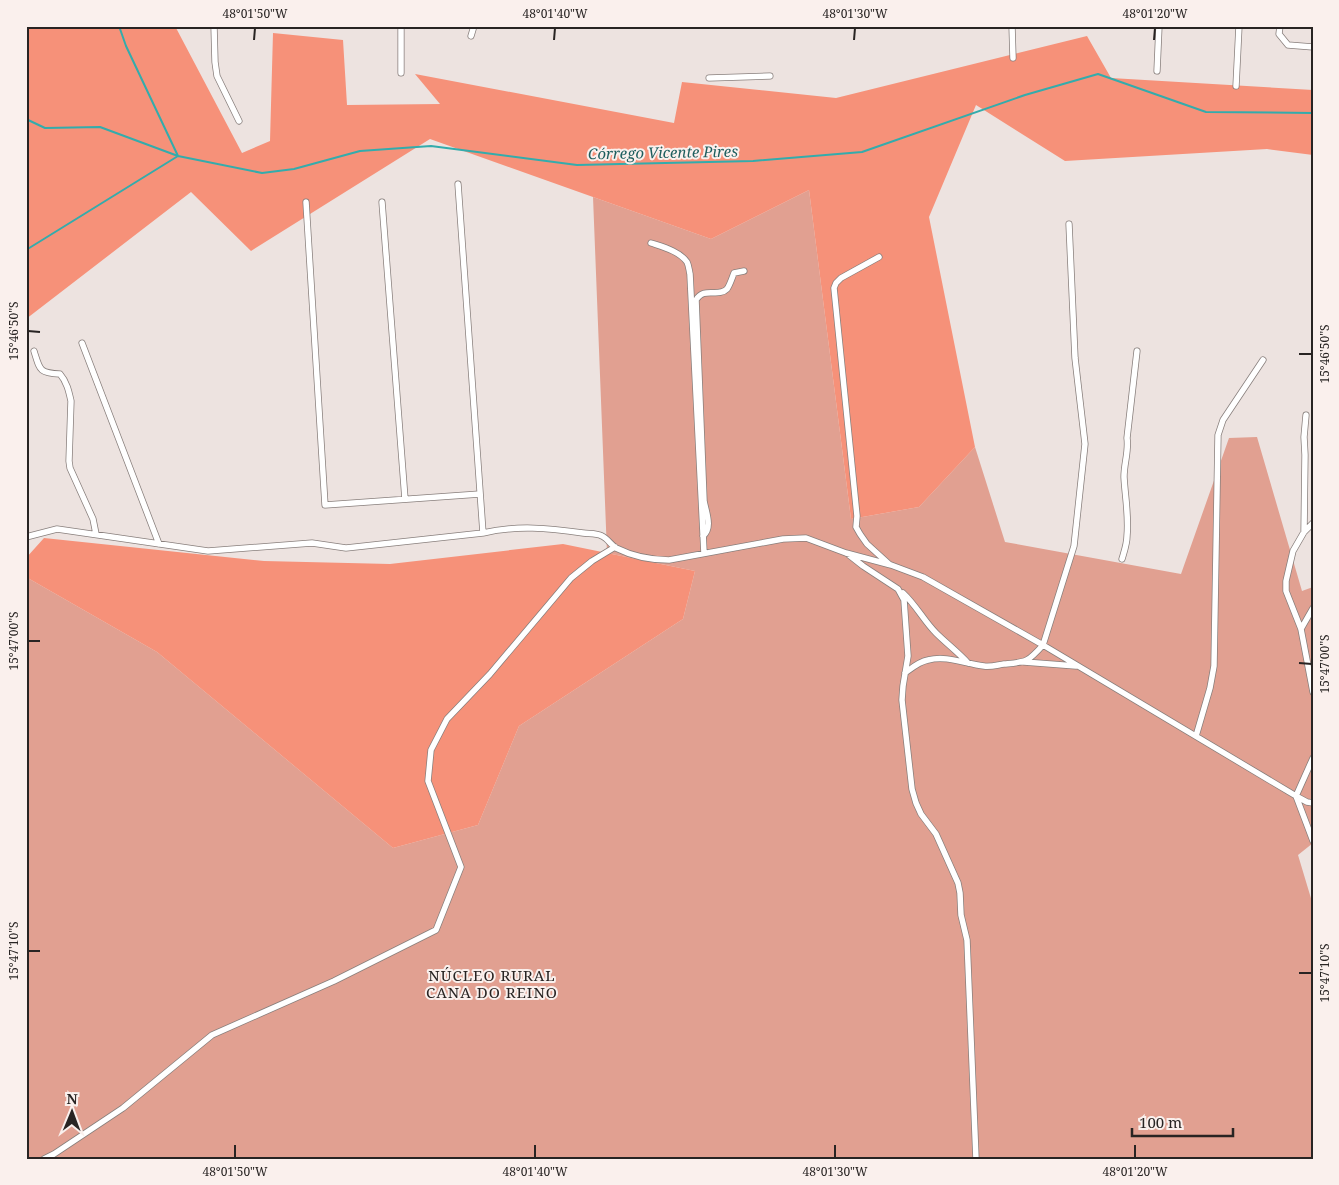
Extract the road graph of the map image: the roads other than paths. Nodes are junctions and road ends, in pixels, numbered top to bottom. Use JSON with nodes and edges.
{"nodes":[{"id":1,"x":214,"y":26,"type":"edge"},
{"id":2,"x":401,"y":26,"type":"edge"},
{"id":3,"x":474,"y":26,"type":"edge"},
{"id":4,"x":1012,"y":26,"type":"edge"},
{"id":5,"x":1159,"y":26,"type":"edge"},
{"id":6,"x":1239,"y":26,"type":"edge"},
{"id":7,"x":1280,"y":26,"type":"edge"},
{"id":8,"x":471,"y":36,"type":"dead end"},
{"id":9,"x":1313,"y":47,"type":"edge"},
{"id":10,"x":1013,"y":58,"type":"dead end"},
{"id":11,"x":1157,"y":71,"type":"dead end"},
{"id":12,"x":401,"y":73,"type":"dead end"},
{"id":13,"x":770,"y":76,"type":"dead end"},
{"id":14,"x":709,"y":78,"type":"dead end"},
{"id":15,"x":1236,"y":86,"type":"dead end"},
{"id":16,"x":239,"y":121,"type":"dead end"},
{"id":17,"x":458,"y":184,"type":"dead end"},
{"id":18,"x":306,"y":202,"type":"dead end"},
{"id":19,"x":382,"y":202,"type":"dead end"},
{"id":20,"x":1069,"y":224,"type":"dead end"},
{"id":21,"x":651,"y":243,"type":"dead end"},
{"id":22,"x":879,"y":256,"type":"dead end"},
{"id":23,"x":744,"y":271,"type":"dead end"},
{"id":24,"x":82,"y":343,"type":"dead end"},
{"id":25,"x":34,"y":351,"type":"dead end"},
{"id":26,"x":1137,"y":352,"type":"dead end"},
{"id":27,"x":1264,"y":360,"type":"dead end"},
{"id":28,"x":1306,"y":415,"type":"dead end"},
{"id":29,"x":480,"y":494,"type":"junction"},
{"id":30,"x":405,"y":499,"type":"junction"},
{"id":31,"x":1313,"y":523,"type":"edge"},
{"id":32,"x":1304,"y":532,"type":"junction"},
{"id":33,"x":483,"y":533,"type":"junction"},
{"id":34,"x":96,"y":534,"type":"junction"},
{"id":35,"x":703,"y":536,"type":"junction"},
{"id":36,"x":26,"y":537,"type":"edge"},
{"id":37,"x":159,"y":544,"type":"junction"},
{"id":38,"x":615,"y":547,"type":"junction"},
{"id":39,"x":846,"y":553,"type":"junction"},
{"id":40,"x":704,"y":554,"type":"junction"},
{"id":41,"x":1122,"y":559,"type":"dead end"},
{"id":42,"x":891,"y":565,"type":"junction"},
{"id":43,"x":898,"y":588,"type":"junction"},
{"id":44,"x":1313,"y":608,"type":"edge"},
{"id":45,"x":1301,"y":629,"type":"junction"},
{"id":46,"x":1043,"y":646,"type":"junction"},
{"id":47,"x":968,"y":662,"type":"junction"},
{"id":48,"x":1024,"y":662,"type":"junction"},
{"id":49,"x":1077,"y":666,"type":"junction"},
{"id":50,"x":905,"y":674,"type":"junction"},
{"id":51,"x":1313,"y":692,"type":"edge"},
{"id":52,"x":1196,"y":736,"type":"junction"},
{"id":53,"x":1313,"y":758,"type":"edge"},
{"id":54,"x":1296,"y":796,"type":"junction"},
{"id":55,"x":1313,"y":802,"type":"edge"},
{"id":56,"x":1313,"y":841,"type":"edge"},
{"id":57,"x":44,"y":1159,"type":"edge"},
{"id":58,"x":976,"y":1159,"type":"edge"}],
"edges":[{"from":1,"to":16,"type":"street"},
{"from":2,"to":12,"type":"street"},
{"from":3,"to":8,"type":"street"},
{"from":4,"to":10,"type":"street"},
{"from":5,"to":11,"type":"street"},
{"from":6,"to":15,"type":"street"},
{"from":7,"to":9,"type":"street"},
{"from":13,"to":14,"type":"street"},
{"from":17,"to":29,"type":"street"},
{"from":18,"to":30,"type":"street"},
{"from":19,"to":30,"type":"street"},
{"from":20,"to":46,"type":"street"},
{"from":21,"to":35,"type":"street"},
{"from":22,"to":42,"type":"street"},
{"from":23,"to":35,"type":"street"},
{"from":24,"to":37,"type":"street"},
{"from":25,"to":34,"type":"street"},
{"from":26,"to":41,"type":"street"},
{"from":27,"to":52,"type":"street"},
{"from":28,"to":32,"type":"street"},
{"from":29,"to":30,"type":"street"},
{"from":29,"to":33,"type":"street"},
{"from":31,"to":32,"type":"street"},
{"from":32,"to":45,"type":"street"},
{"from":33,"to":37,"type":"street"},
{"from":33,"to":38,"type":"street"},
{"from":34,"to":36,"type":"street"},
{"from":34,"to":37,"type":"street"},
{"from":35,"to":40,"type":"street"},
{"from":38,"to":40,"type":"street"},
{"from":38,"to":57,"type":"street"},
{"from":39,"to":40,"type":"street"},
{"from":39,"to":42,"type":"street"},
{"from":39,"to":43,"type":"street"},
{"from":42,"to":46,"type":"street"},
{"from":43,"to":47,"type":"street"},
{"from":43,"to":50,"type":"street"},
{"from":44,"to":45,"type":"street"},
{"from":45,"to":51,"type":"street"},
{"from":46,"to":48,"type":"street"},
{"from":46,"to":49,"type":"street"},
{"from":47,"to":48,"type":"street"},
{"from":47,"to":50,"type":"street"},
{"from":48,"to":49,"type":"street"},
{"from":49,"to":52,"type":"street"},
{"from":50,"to":58,"type":"street"},
{"from":52,"to":54,"type":"street"},
{"from":53,"to":54,"type":"street"},
{"from":54,"to":55,"type":"street"},
{"from":54,"to":56,"type":"street"}]}
